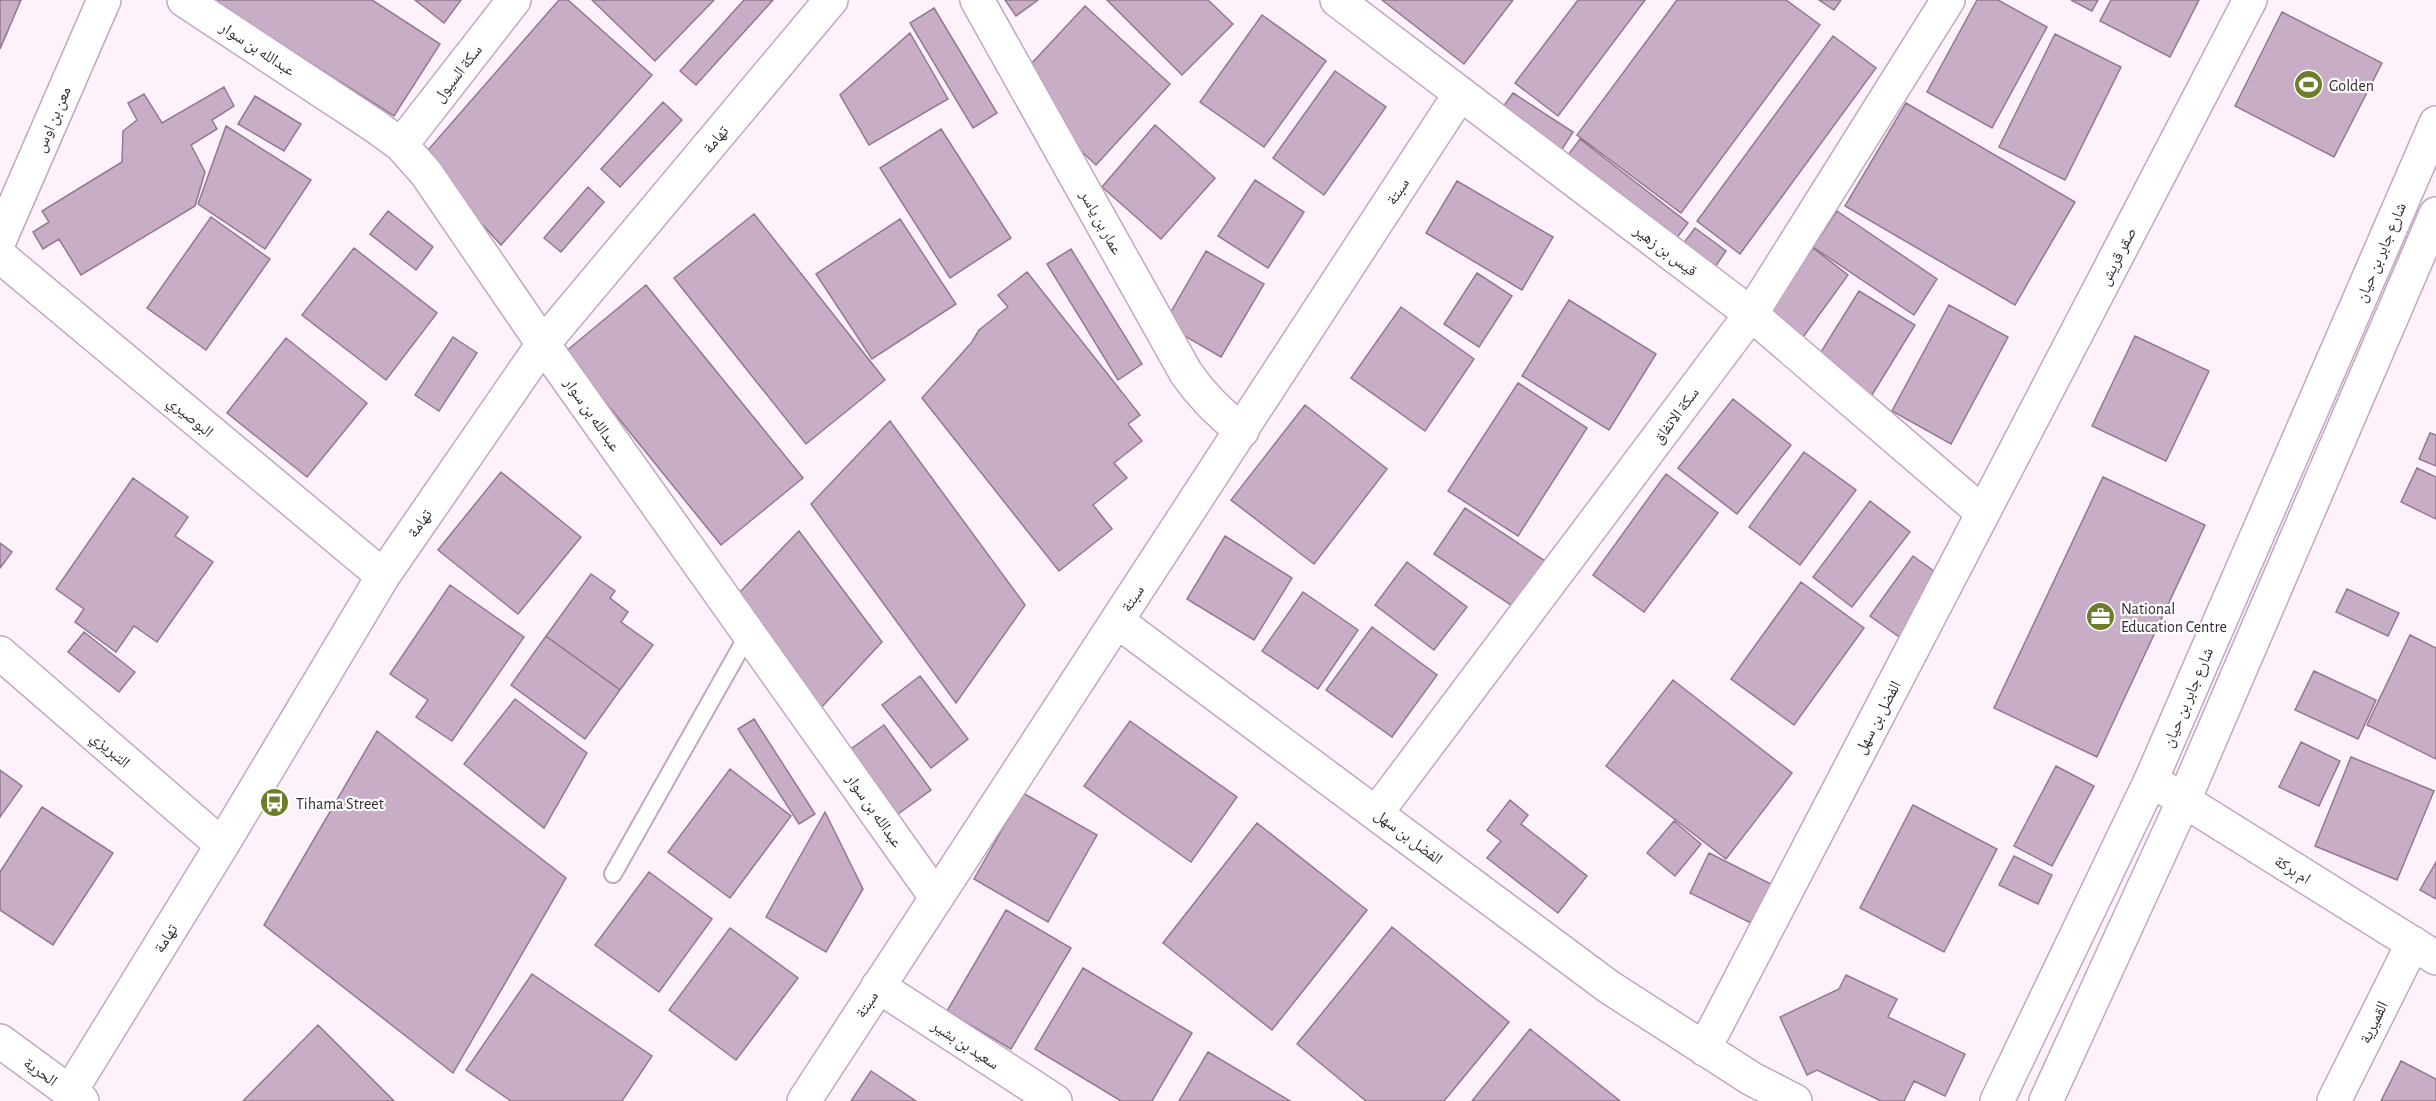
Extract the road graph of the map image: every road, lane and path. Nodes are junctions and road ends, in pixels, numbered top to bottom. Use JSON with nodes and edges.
{"nodes":[{"id":1,"x":104,"y":0,"type":"edge"},
{"id":2,"x":184,"y":0,"type":"edge"},
{"id":3,"x":514,"y":0,"type":"edge"},
{"id":4,"x":831,"y":0,"type":"edge"},
{"id":5,"x":977,"y":0,"type":"edge"},
{"id":6,"x":1337,"y":0,"type":"edge"},
{"id":7,"x":1948,"y":0,"type":"edge"},
{"id":8,"x":2250,"y":0,"type":"edge"},
{"id":9,"x":1460,"y":94,"type":"junction"},
{"id":10,"x":2436,"y":123,"type":"edge"},
{"id":11,"x":401,"y":145,"type":"junction"},
{"id":12,"x":2436,"y":214,"type":"edge"},
{"id":13,"x":0,"y":239,"type":"edge"},
{"id":14,"x":0,"y":256,"type":"edge"},
{"id":15,"x":1751,"y":314,"type":"junction"},
{"id":16,"x":543,"y":344,"type":"junction"},
{"id":17,"x":1242,"y":431,"type":"junction"},
{"id":18,"x":1983,"y":513,"type":"junction"},
{"id":19,"x":383,"y":576,"type":"junction"},
{"id":20,"x":1117,"y":621,"type":"junction"},
{"id":21,"x":749,"y":633,"type":"junction"},
{"id":22,"x":0,"y":653,"type":"edge"},
{"id":23,"x":2151,"y":780,"type":"junction"},
{"id":24,"x":2184,"y":800,"type":"junction"},
{"id":25,"x":1377,"y":812,"type":"junction"},
{"id":26,"x":222,"y":845,"type":"junction"},
{"id":27,"x":613,"y":874,"type":"dead end"},
{"id":28,"x":936,"y":897,"type":"junction"},
{"id":29,"x":2424,"y":950,"type":"edge"},
{"id":30,"x":878,"y":986,"type":"junction"},
{"id":31,"x":0,"y":1041,"type":"edge"},
{"id":32,"x":1704,"y":1049,"type":"junction"},
{"id":33,"x":76,"y":1096,"type":"edge"},
{"id":34,"x":804,"y":1101,"type":"edge"},
{"id":35,"x":1055,"y":1101,"type":"edge"},
{"id":36,"x":1795,"y":1101,"type":"edge"},
{"id":37,"x":1996,"y":1101,"type":"edge"},
{"id":38,"x":2046,"y":1101,"type":"edge"},
{"id":39,"x":2334,"y":1101,"type":"edge"}],
"edges":[{"from":1,"to":13,"type":"street","name":"معن بن اوس"},
{"from":2,"to":11,"type":"street","name":"عبدالله بن سوار"},
{"from":3,"to":11,"type":"street","name":"سكة السيول"},
{"from":4,"to":16,"type":"street","name":"تهامة"},
{"from":5,"to":17,"type":"street","name":"عمار بن ياسر"},
{"from":6,"to":9,"type":"street","name":"قيس بن زهير"},
{"from":7,"to":15,"type":"street","name":"سكة الاتفاق"},
{"from":8,"to":18,"type":"street","name":"صقر قريش"},
{"from":9,"to":15,"type":"street","name":"قيس بن زهير"},
{"from":9,"to":17,"type":"street","name":"سبتة"},
{"from":10,"to":23,"type":"street","name":"شارع جابر بن حيان"},
{"from":11,"to":16,"type":"street","name":"عبدالله بن سوار"},
{"from":12,"to":24,"type":"street"},
{"from":14,"to":19,"type":"street","name":"البوصيري"},
{"from":15,"to":18,"type":"street","name":"قيس بن زهير"},
{"from":15,"to":25,"type":"street","name":"سكة الاتفاق"},
{"from":16,"to":19,"type":"street","name":"تهامة"},
{"from":16,"to":21,"type":"street","name":"عبدالله بن سوار"},
{"from":17,"to":20,"type":"street","name":"سبتة"},
{"from":18,"to":32,"type":"street","name":"الفضل بن سهل"},
{"from":19,"to":26,"type":"street","name":"تهامة"},
{"from":20,"to":25,"type":"street","name":"الفضل بن سهل"},
{"from":20,"to":28,"type":"street","name":"سبتة"},
{"from":21,"to":27,"type":"lane"},
{"from":21,"to":28,"type":"street","name":"عبدالله بن سوار"},
{"from":22,"to":26,"type":"street","name":"التبريزي"},
{"from":23,"to":24,"type":"street","name":"ام بركة"},
{"from":23,"to":37,"type":"street","name":"شارع جابر بن حيان"},
{"from":24,"to":29,"type":"street","name":"ام بركة"},
{"from":24,"to":38,"type":"street"},
{"from":25,"to":32,"type":"street","name":"الفضل بن سهل"},
{"from":26,"to":33,"type":"street","name":"تهامة"},
{"from":28,"to":30,"type":"street","name":"سبتة"},
{"from":29,"to":39,"type":"street","name":"القميرية"},
{"from":30,"to":34,"type":"street","name":"سبتة"},
{"from":30,"to":35,"type":"street","name":"سعيد بن بشير"},
{"from":31,"to":33,"type":"street","name":"الحرية"},
{"from":32,"to":36,"type":"street","name":"الفضل بن سهل"}]}
